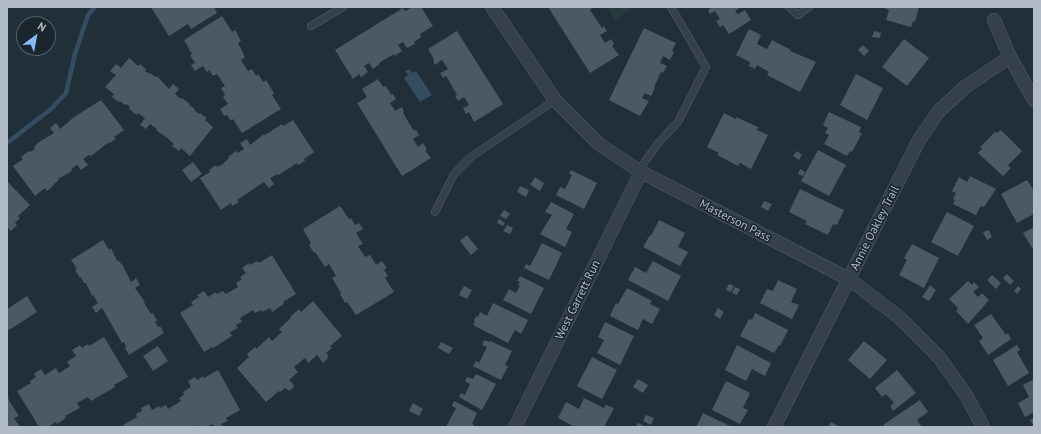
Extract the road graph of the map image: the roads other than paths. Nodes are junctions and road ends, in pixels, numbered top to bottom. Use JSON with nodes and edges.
{"nodes":[{"id":1,"x":343,"y":7,"type":"edge"},
{"id":2,"x":492,"y":7,"type":"edge"},
{"id":3,"x":671,"y":7,"type":"edge"},
{"id":4,"x":789,"y":7,"type":"edge"},
{"id":5,"x":808,"y":7,"type":"edge"},
{"id":6,"x":994,"y":20,"type":"dead end"},
{"id":7,"x":311,"y":26,"type":"dead end"},
{"id":8,"x":1010,"y":57,"type":"junction"},
{"id":9,"x":555,"y":100,"type":"junction"},
{"id":10,"x":1034,"y":100,"type":"edge"},
{"id":11,"x":639,"y":171,"type":"junction"},
{"id":12,"x":435,"y":212,"type":"dead end"},
{"id":13,"x":848,"y":279,"type":"junction"},
{"id":14,"x":515,"y":427,"type":"edge"},
{"id":15,"x":774,"y":427,"type":"edge"},
{"id":16,"x":983,"y":427,"type":"edge"}],
"edges":[{"from":1,"to":7,"type":"lane"},
{"from":2,"to":9,"type":"street","name":"Masterson Pass"},
{"from":3,"to":11,"type":"lane"},
{"from":4,"to":5,"type":"lane"},
{"from":6,"to":8,"type":"street"},
{"from":8,"to":10,"type":"street"},
{"from":8,"to":13,"type":"street","name":"Annie Oakley Trail"},
{"from":9,"to":11,"type":"street","name":"Masterson Pass"},
{"from":9,"to":12,"type":"lane"},
{"from":11,"to":13,"type":"street","name":"Masterson Pass"},
{"from":11,"to":14,"type":"street","name":"West Garrett Run"},
{"from":13,"to":15,"type":"street","name":"Annie Oakley Trail"},
{"from":13,"to":16,"type":"street","name":"Masterson Pass"}]}
